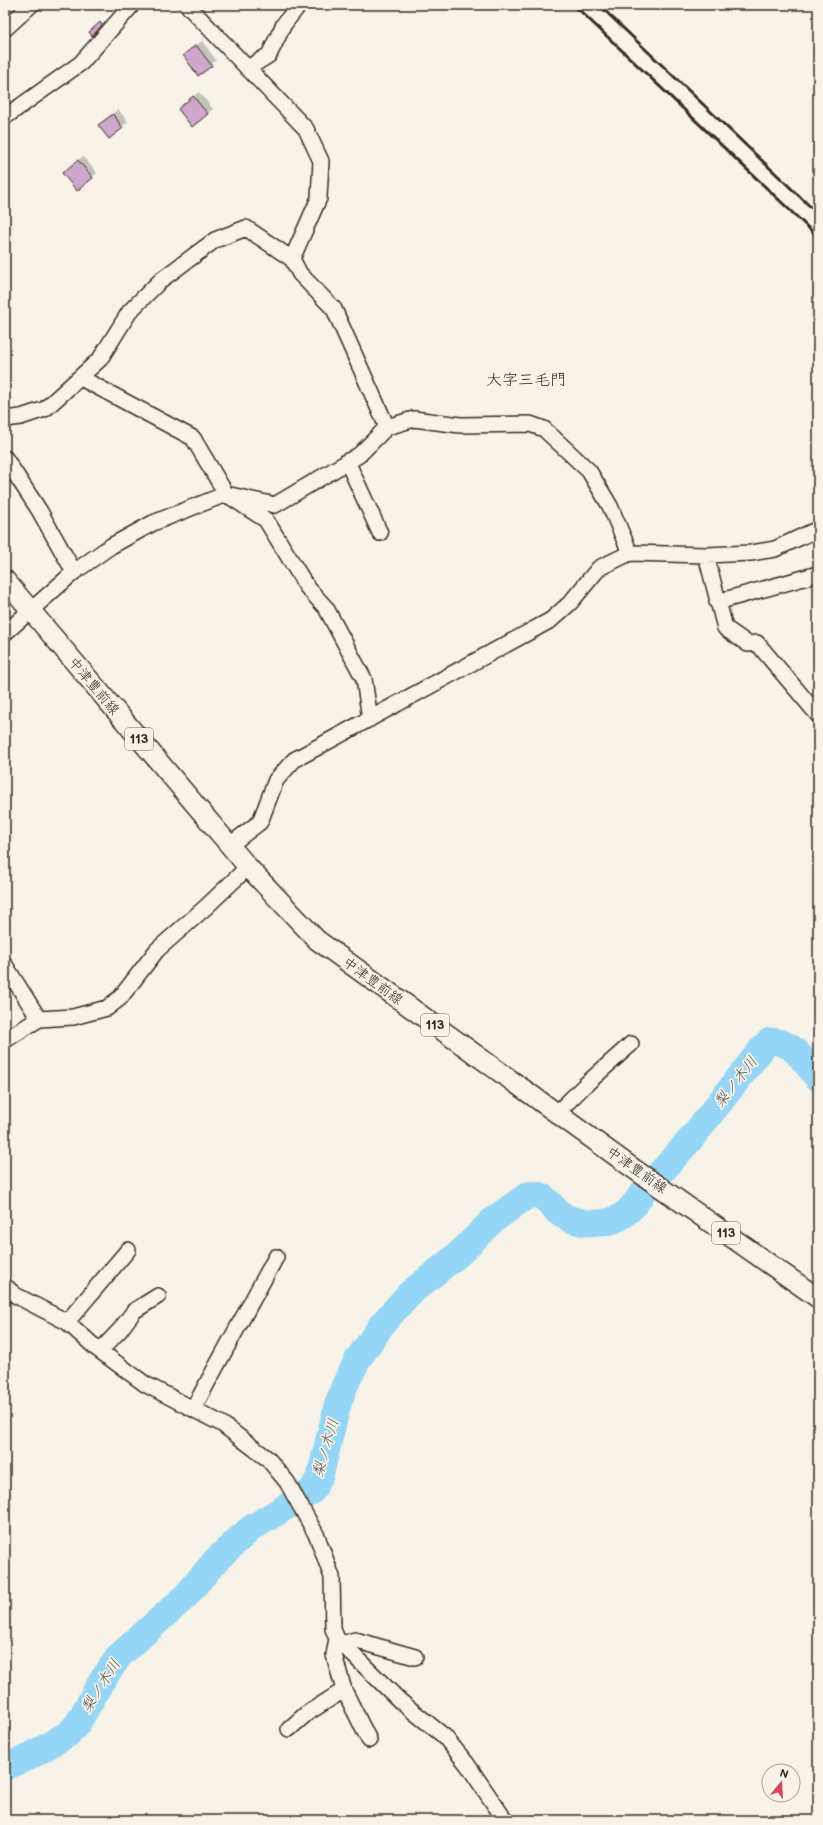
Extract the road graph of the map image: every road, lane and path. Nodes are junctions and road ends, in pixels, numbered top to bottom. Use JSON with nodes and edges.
{"nodes":[{"id":1,"x":31,"y":5,"type":"edge"},
{"id":2,"x":132,"y":5,"type":"edge"},
{"id":3,"x":187,"y":5,"type":"edge"},
{"id":4,"x":299,"y":5,"type":"edge"},
{"id":5,"x":5,"y":29,"type":"edge"},
{"id":6,"x":248,"y":68,"type":"junction"},
{"id":7,"x":5,"y":117,"type":"edge"},
{"id":8,"x":292,"y":259,"type":"junction"},
{"id":9,"x":81,"y":378,"type":"junction"},
{"id":10,"x":5,"y":419,"type":"edge"},
{"id":11,"x":387,"y":427,"type":"junction"},
{"id":12,"x":5,"y":458,"type":"edge"},
{"id":13,"x":347,"y":461,"type":"junction"},
{"id":14,"x":226,"y":494,"type":"junction"},
{"id":15,"x":818,"y":529,"type":"edge"},
{"id":16,"x":380,"y":533,"type":"dead end"},
{"id":17,"x":630,"y":553,"type":"junction"},
{"id":18,"x":706,"y":555,"type":"junction"},
{"id":19,"x":74,"y":572,"type":"junction"},
{"id":20,"x":818,"y":574,"type":"edge"},
{"id":21,"x":5,"y":580,"type":"edge"},
{"id":22,"x":717,"y":602,"type":"junction"},
{"id":23,"x":30,"y":611,"type":"junction"},
{"id":24,"x":5,"y":633,"type":"edge"},
{"id":25,"x":818,"y":715,"type":"edge"},
{"id":26,"x":370,"y":719,"type":"junction"},
{"id":27,"x":230,"y":845,"type":"junction"},
{"id":28,"x":248,"y":867,"type":"junction"},
{"id":29,"x":5,"y":965,"type":"edge"},
{"id":30,"x":39,"y":1019,"type":"junction"},
{"id":31,"x":5,"y":1040,"type":"edge"},
{"id":32,"x":631,"y":1044,"type":"dead end"},
{"id":33,"x":557,"y":1113,"type":"junction"},
{"id":34,"x":128,"y":1250,"type":"dead end"},
{"id":35,"x":276,"y":1257,"type":"dead end"},
{"id":36,"x":5,"y":1286,"type":"edge"},
{"id":37,"x":158,"y":1296,"type":"dead end"},
{"id":38,"x":818,"y":1298,"type":"edge"},
{"id":39,"x":67,"y":1322,"type":"junction"},
{"id":40,"x":100,"y":1351,"type":"junction"},
{"id":41,"x":193,"y":1409,"type":"junction"},
{"id":42,"x":340,"y":1641,"type":"junction"},
{"id":43,"x":415,"y":1657,"type":"dead end"},
{"id":44,"x":344,"y":1690,"type":"junction"},
{"id":45,"x":289,"y":1729,"type":"dead end"},
{"id":46,"x":369,"y":1740,"type":"dead end"},
{"id":47,"x":505,"y":1820,"type":"edge"}],
"edges":[{"from":1,"to":5,"type":"street"},
{"from":2,"to":7,"type":"street"},
{"from":3,"to":6,"type":"street"},
{"from":4,"to":6,"type":"street"},
{"from":6,"to":8,"type":"street"},
{"from":8,"to":9,"type":"street"},
{"from":8,"to":11,"type":"street"},
{"from":9,"to":10,"type":"street"},
{"from":9,"to":14,"type":"street"},
{"from":11,"to":13,"type":"street"},
{"from":11,"to":17,"type":"street"},
{"from":12,"to":19,"type":"street"},
{"from":13,"to":14,"type":"street"},
{"from":13,"to":16,"type":"street"},
{"from":14,"to":19,"type":"street"},
{"from":14,"to":26,"type":"street"},
{"from":15,"to":18,"type":"street"},
{"from":17,"to":18,"type":"street"},
{"from":17,"to":26,"type":"street"},
{"from":18,"to":22,"type":"street"},
{"from":19,"to":23,"type":"street"},
{"from":20,"to":22,"type":"street"},
{"from":21,"to":23,"type":"main road","name":"中津豊前線","number":"113"},
{"from":22,"to":25,"type":"street"},
{"from":23,"to":24,"type":"street"},
{"from":23,"to":27,"type":"main road","name":"中津豊前線","number":"113"},
{"from":26,"to":27,"type":"street"},
{"from":27,"to":28,"type":"main road","name":"中津豊前線","number":"113"},
{"from":28,"to":30,"type":"street"},
{"from":28,"to":33,"type":"main road","name":"中津豊前線","number":"113"},
{"from":29,"to":30,"type":"street"},
{"from":30,"to":31,"type":"street"},
{"from":32,"to":33,"type":"street"},
{"from":33,"to":38,"type":"main road","name":"中津豊前線","number":"113"},
{"from":34,"to":39,"type":"street"},
{"from":35,"to":41,"type":"street"},
{"from":36,"to":39,"type":"street"},
{"from":37,"to":40,"type":"street"},
{"from":39,"to":40,"type":"street"},
{"from":40,"to":41,"type":"street"},
{"from":41,"to":42,"type":"street"},
{"from":42,"to":43,"type":"street"},
{"from":42,"to":44,"type":"street"},
{"from":42,"to":47,"type":"street"},
{"from":44,"to":45,"type":"street"},
{"from":44,"to":46,"type":"street"}]}
